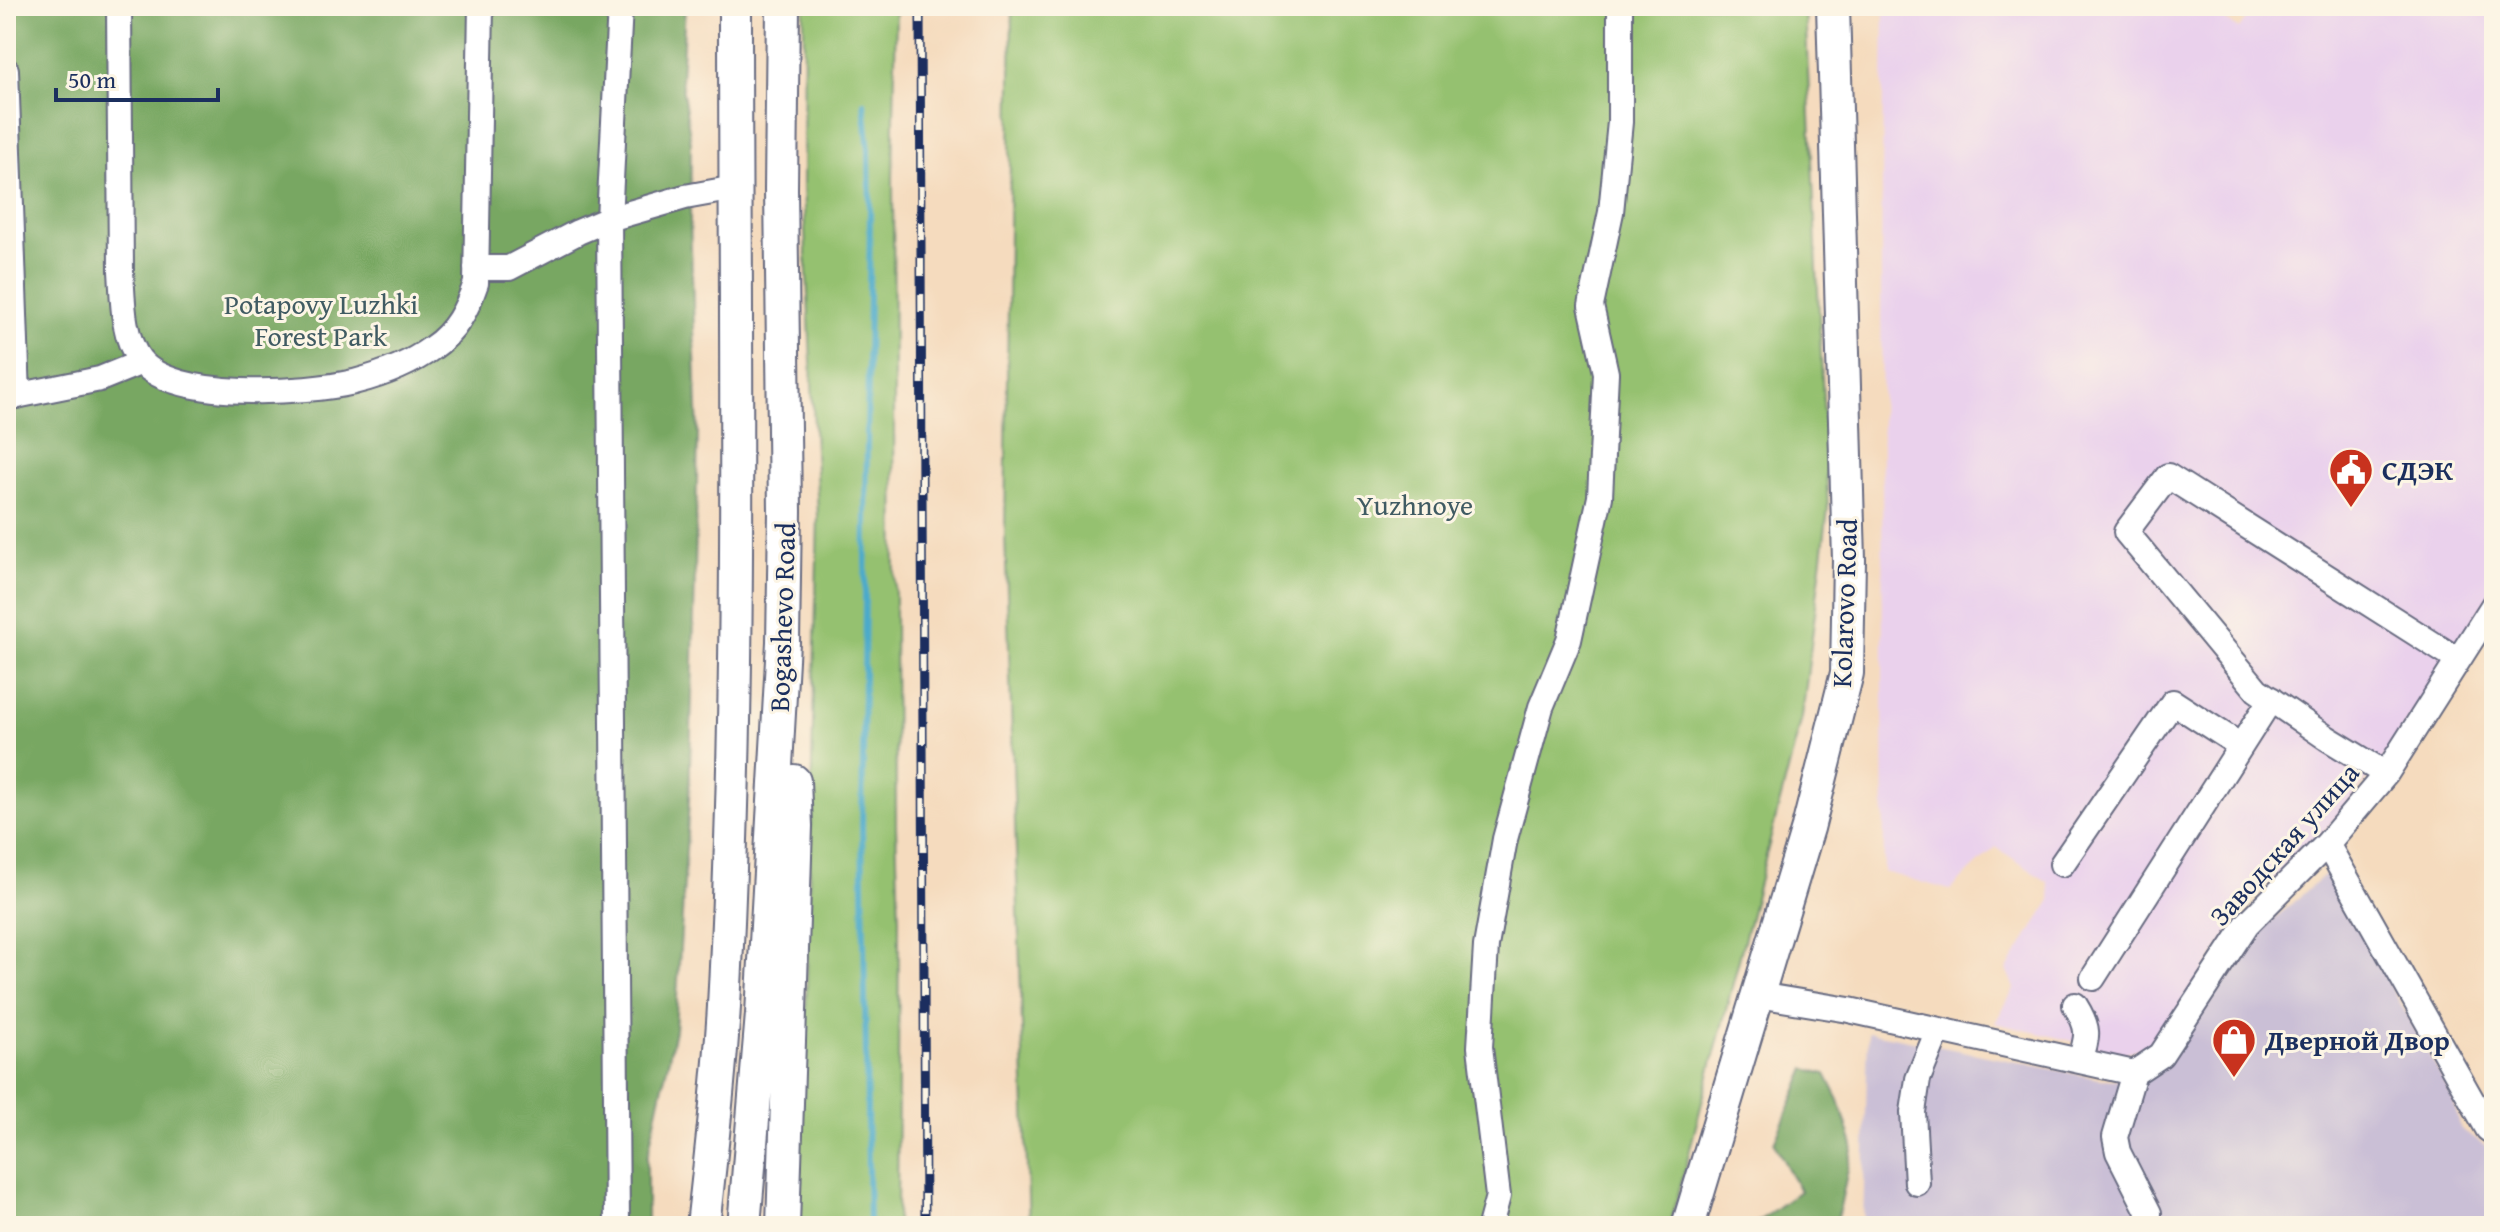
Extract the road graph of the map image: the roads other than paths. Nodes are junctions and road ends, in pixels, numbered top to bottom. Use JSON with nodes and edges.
{"nodes":[{"id":1,"x":119,"y":6,"type":"edge"},
{"id":2,"x":481,"y":6,"type":"edge"},
{"id":3,"x":620,"y":6,"type":"edge"},
{"id":4,"x":735,"y":6,"type":"edge"},
{"id":5,"x":783,"y":6,"type":"edge"},
{"id":6,"x":1620,"y":6,"type":"edge"},
{"id":7,"x":1833,"y":6,"type":"edge"},
{"id":8,"x":6,"y":70,"type":"edge"},
{"id":9,"x":735,"y":188,"type":"junction"},
{"id":10,"x":609,"y":219,"type":"junction"},
{"id":11,"x":476,"y":268,"type":"junction"},
{"id":12,"x":142,"y":362,"type":"junction"},
{"id":13,"x":12,"y":397,"type":"edge"},
{"id":14,"x":2494,"y":604,"type":"edge"},
{"id":15,"x":783,"y":642,"type":"junction"},
{"id":16,"x":2458,"y":660,"type":"junction"},
{"id":17,"x":2271,"y":699,"type":"junction"},
{"id":18,"x":2241,"y":746,"type":"junction"},
{"id":19,"x":2386,"y":774,"type":"junction"},
{"id":20,"x":2327,"y":844,"type":"junction"},
{"id":21,"x":2062,"y":864,"type":"dead end"},
{"id":22,"x":2093,"y":978,"type":"dead end"},
{"id":23,"x":1758,"y":995,"type":"junction"},
{"id":24,"x":2075,"y":1005,"type":"dead end"},
{"id":25,"x":1938,"y":1030,"type":"junction"},
{"id":26,"x":2080,"y":1061,"type":"junction"},
{"id":27,"x":2134,"y":1073,"type":"junction"},
{"id":28,"x":2494,"y":1133,"type":"edge"},
{"id":29,"x":1917,"y":1183,"type":"dead end"},
{"id":30,"x":2149,"y":1213,"type":"dead end"},
{"id":31,"x":617,"y":1226,"type":"edge"},
{"id":32,"x":703,"y":1226,"type":"edge"},
{"id":33,"x":744,"y":1226,"type":"edge"},
{"id":34,"x":783,"y":1226,"type":"edge"},
{"id":35,"x":1490,"y":1226,"type":"edge"},
{"id":36,"x":1688,"y":1226,"type":"edge"}],
"edges":[{"from":1,"to":12,"type":"street"},
{"from":2,"to":11,"type":"street"},
{"from":3,"to":10,"type":"street"},
{"from":4,"to":9,"type":"main road","name":"Bogashevo Road"},
{"from":5,"to":15,"type":"main road","name":"Bogashevo Road"},
{"from":6,"to":35,"type":"street"},
{"from":7,"to":23,"type":"main road","name":"Kolarovo Road"},
{"from":8,"to":13,"type":"street"},
{"from":9,"to":10,"type":"street"},
{"from":9,"to":32,"type":"main road","name":"Bogashevo Road"},
{"from":10,"to":11,"type":"street"},
{"from":10,"to":31,"type":"street"},
{"from":11,"to":12,"type":"street"},
{"from":12,"to":13,"type":"street"},
{"from":14,"to":16,"type":"street","name":"Заводская улица"},
{"from":15,"to":33,"type":"main road","name":"Bogashevo Road"},
{"from":15,"to":34,"type":"main road"},
{"from":16,"to":17,"type":"street"},
{"from":16,"to":19,"type":"street","name":"Заводская улица"},
{"from":17,"to":18,"type":"street"},
{"from":17,"to":19,"type":"street"},
{"from":18,"to":21,"type":"street"},
{"from":18,"to":22,"type":"street"},
{"from":19,"to":20,"type":"street","name":"Заводская улица"},
{"from":20,"to":27,"type":"street","name":"Заводская улица"},
{"from":20,"to":28,"type":"street"},
{"from":23,"to":25,"type":"street"},
{"from":23,"to":36,"type":"main road","name":"Kolarovo Road"},
{"from":24,"to":26,"type":"street"},
{"from":25,"to":26,"type":"street"},
{"from":25,"to":29,"type":"street"},
{"from":26,"to":27,"type":"street"},
{"from":27,"to":30,"type":"street"}]}
